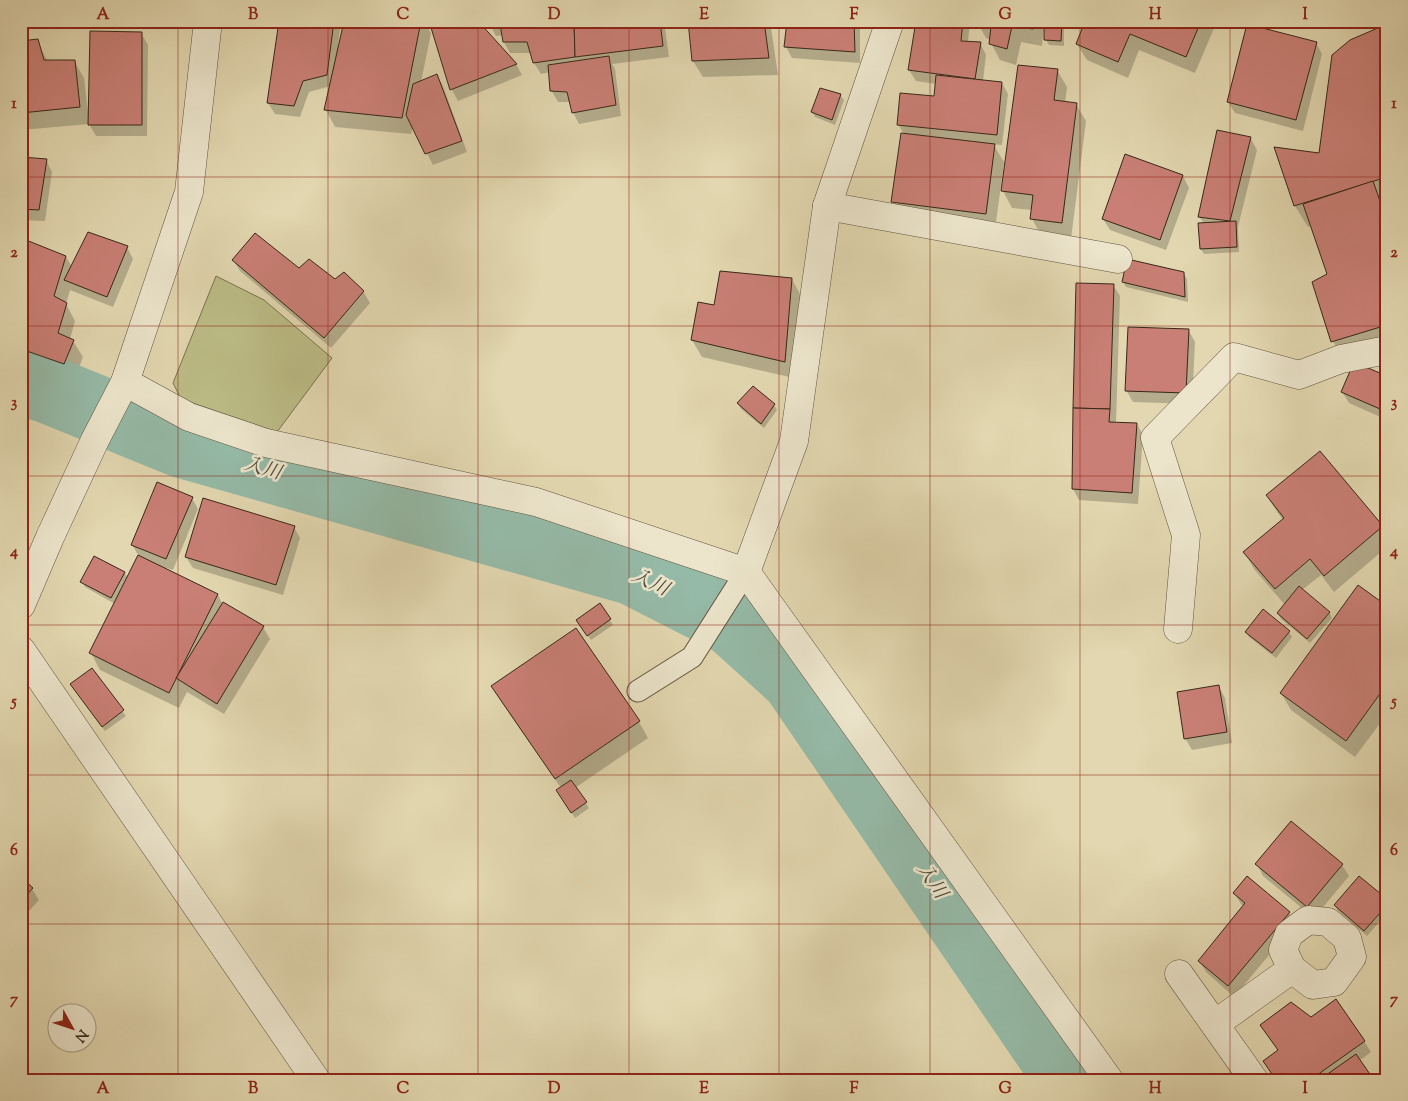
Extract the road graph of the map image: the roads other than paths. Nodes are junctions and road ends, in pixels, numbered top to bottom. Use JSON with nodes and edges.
{"nodes":[{"id":1,"x":208,"y":21,"type":"edge"},
{"id":2,"x":890,"y":21,"type":"edge"},
{"id":3,"x":827,"y":206,"type":"junction"},
{"id":4,"x":1118,"y":259,"type":"dead end"},
{"id":5,"x":1387,"y":350,"type":"edge"},
{"id":6,"x":125,"y":382,"type":"junction"},
{"id":7,"x":746,"y":572,"type":"junction"},
{"id":8,"x":21,"y":605,"type":"edge"},
{"id":9,"x":1178,"y":629,"type":"dead end"},
{"id":10,"x":21,"y":650,"type":"edge"},
{"id":11,"x":638,"y":691,"type":"dead end"},
{"id":12,"x":1292,"y":969,"type":"dead end"},
{"id":13,"x":1179,"y":974,"type":"dead end"},
{"id":14,"x":1215,"y":1024,"type":"junction"},
{"id":15,"x":316,"y":1080,"type":"edge"},
{"id":16,"x":1109,"y":1080,"type":"edge"},
{"id":17,"x":1254,"y":1080,"type":"edge"}],
"edges":[{"from":1,"to":6,"type":"street"},
{"from":2,"to":3,"type":"street"},
{"from":3,"to":4,"type":"street"},
{"from":3,"to":7,"type":"street"},
{"from":5,"to":9,"type":"street"},
{"from":6,"to":7,"type":"street"},
{"from":6,"to":8,"type":"street"},
{"from":7,"to":11,"type":"lane"},
{"from":7,"to":16,"type":"street"},
{"from":10,"to":15,"type":"street"},
{"from":12,"to":14,"type":"street"},
{"from":13,"to":14,"type":"street"},
{"from":14,"to":17,"type":"street"}]}
